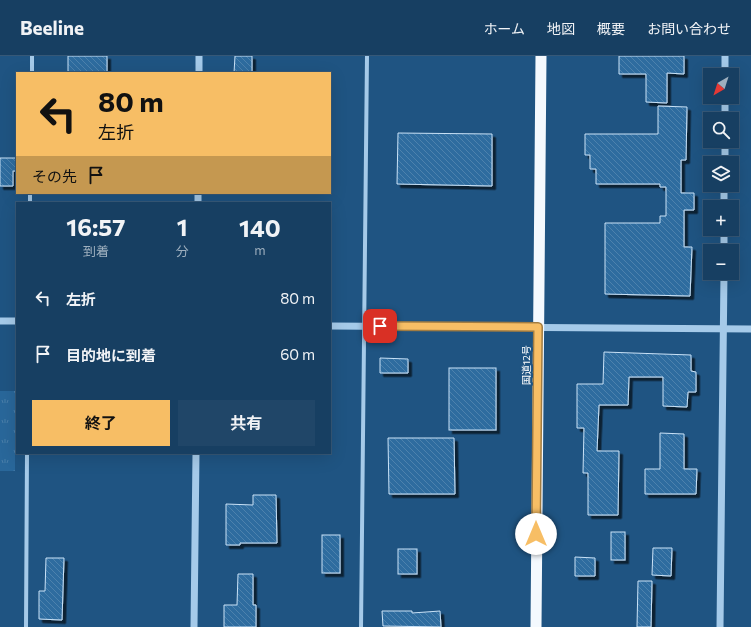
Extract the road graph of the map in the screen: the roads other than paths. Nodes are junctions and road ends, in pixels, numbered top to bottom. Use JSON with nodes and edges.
{"nodes":[{"id":1,"x":32,"y":56,"type":"edge"},
{"id":2,"x":199,"y":56,"type":"edge"},
{"id":3,"x":367,"y":56,"type":"edge"},
{"id":4,"x":541,"y":56,"type":"edge"},
{"id":5,"x":725,"y":56,"type":"edge"},
{"id":6,"x":725,"y":68,"type":"edge"},
{"id":7,"x":32,"y":72,"type":"edge"},
{"id":8,"x":199,"y":72,"type":"edge"},
{"id":9,"x":724,"y":280,"type":"edge"},
{"id":10,"x":0,"y":321,"type":"edge"},
{"id":11,"x":16,"y":321,"type":"edge"},
{"id":12,"x":331,"y":326,"type":"edge"},
{"id":13,"x":364,"y":326,"type":"junction"},
{"id":14,"x":538,"y":327,"type":"junction"},
{"id":15,"x":724,"y":328,"type":"junction"},
{"id":16,"x":751,"y":329,"type":"edge"},
{"id":17,"x":27,"y":454,"type":"edge"},
{"id":18,"x":196,"y":454,"type":"edge"},
{"id":19,"x":26,"y":627,"type":"edge"},
{"id":20,"x":194,"y":627,"type":"edge"},
{"id":21,"x":361,"y":627,"type":"edge"},
{"id":22,"x":536,"y":627,"type":"edge"},
{"id":23,"x":720,"y":627,"type":"edge"}],
"edges":[{"from":1,"to":7,"type":"street"},
{"from":2,"to":8,"type":"street"},
{"from":3,"to":13,"type":"street"},
{"from":4,"to":14,"type":"highway","name":"国道12号"},
{"from":5,"to":6,"type":"street"},
{"from":9,"to":15,"type":"street"},
{"from":10,"to":11,"type":"street"},
{"from":12,"to":13,"type":"street"},
{"from":13,"to":14,"type":"street"},
{"from":13,"to":21,"type":"street"},
{"from":14,"to":15,"type":"street"},
{"from":14,"to":22,"type":"highway","name":"国道12号"},
{"from":15,"to":16,"type":"street"},
{"from":15,"to":23,"type":"street"},
{"from":17,"to":19,"type":"street"},
{"from":18,"to":20,"type":"street"}]}
